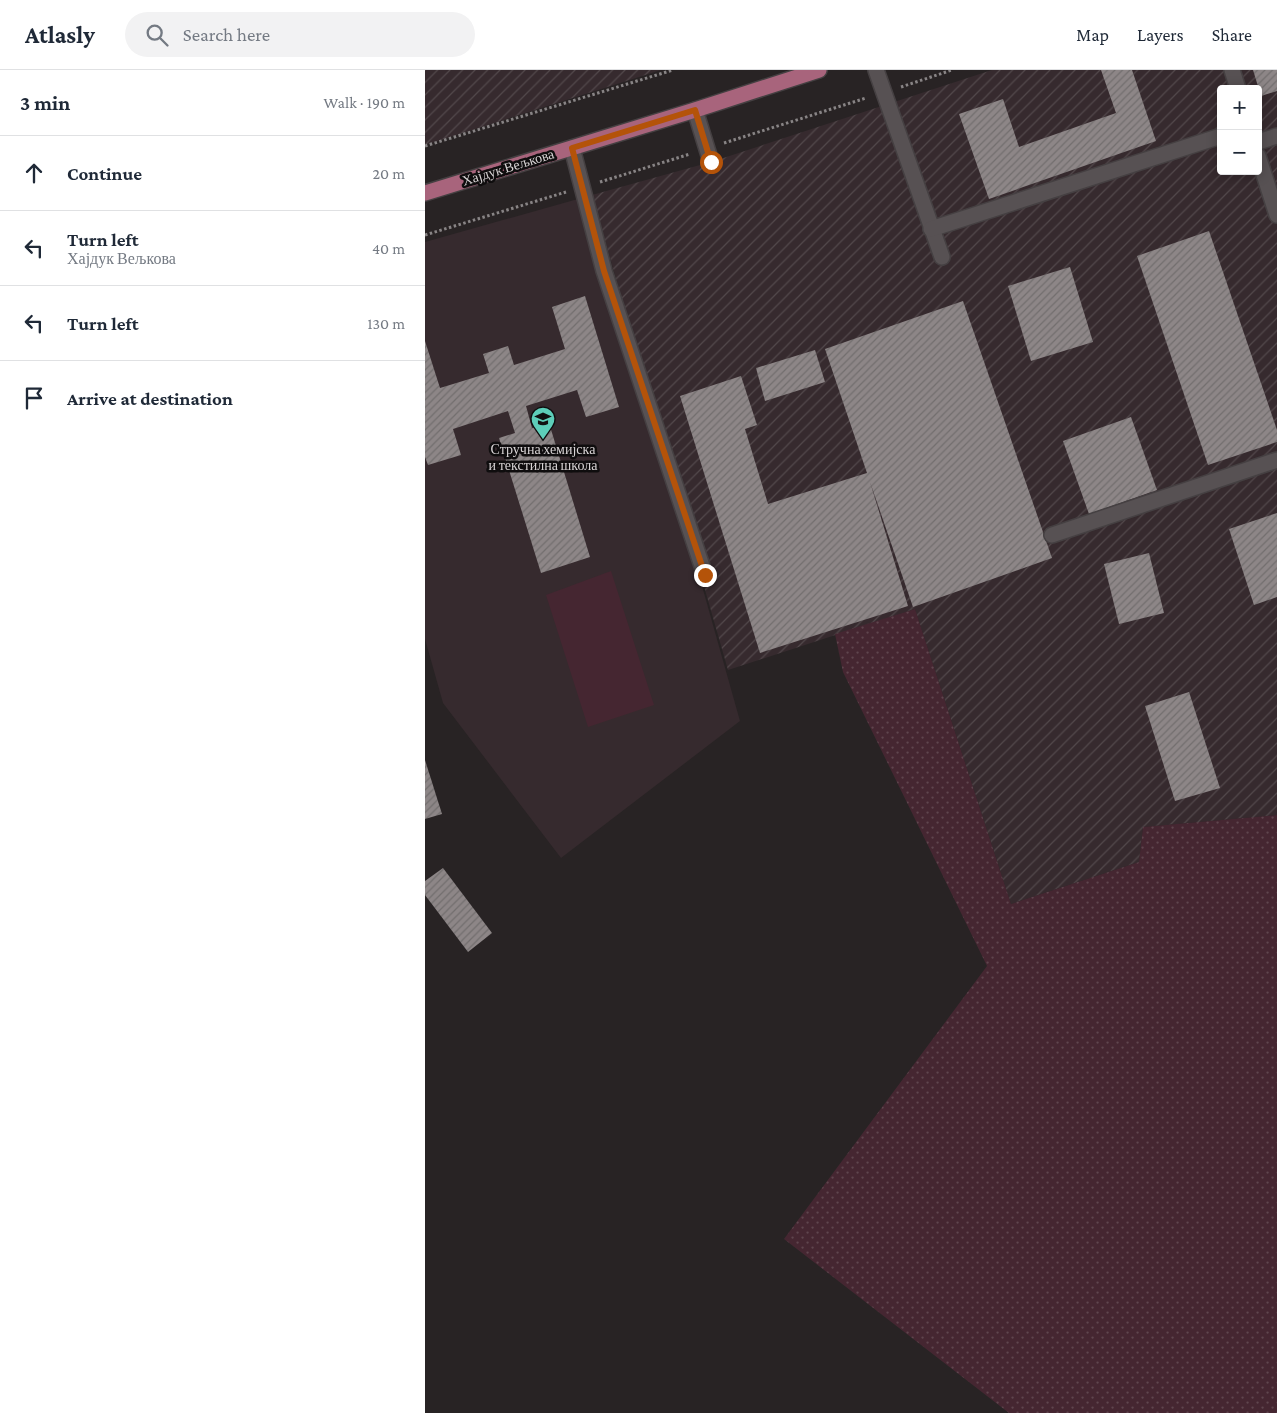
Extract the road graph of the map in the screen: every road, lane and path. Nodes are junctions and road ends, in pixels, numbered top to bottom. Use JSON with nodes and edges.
{"nodes":[{"id":1,"x":673,"y":70,"type":"edge"},
{"id":2,"x":819,"y":70,"type":"edge"},
{"id":3,"x":876,"y":70,"type":"edge"},
{"id":4,"x":1232,"y":70,"type":"edge"},
{"id":5,"x":1237,"y":85,"type":"edge"},
{"id":6,"x":695,"y":110,"type":"junction"},
{"id":7,"x":1277,"y":136,"type":"edge"},
{"id":8,"x":1217,"y":137,"type":"edge"},
{"id":9,"x":1262,"y":141,"type":"edge"},
{"id":10,"x":425,"y":146,"type":"edge"},
{"id":11,"x":572,"y":148,"type":"junction"},
{"id":12,"x":711,"y":162,"type":"dead end"},
{"id":13,"x":1262,"y":168,"type":"edge"},
{"id":14,"x":425,"y":193,"type":"edge"},
{"id":15,"x":1277,"y":215,"type":"edge"},
{"id":16,"x":931,"y":229,"type":"junction"},
{"id":17,"x":942,"y":257,"type":"dead end"},
{"id":18,"x":1277,"y":460,"type":"edge"},
{"id":19,"x":1052,"y":535,"type":"dead end"},
{"id":20,"x":705,"y":575,"type":"dead end"}],
"edges":[{"from":1,"to":10,"type":"path"},
{"from":2,"to":6,"type":"main road","name":"Хајдук Вељкова"},
{"from":3,"to":16,"type":"lane"},
{"from":4,"to":5,"type":"lane"},
{"from":6,"to":11,"type":"main road","name":"Хајдук Вељкова"},
{"from":6,"to":12,"type":"lane"},
{"from":7,"to":9,"type":"lane"},
{"from":8,"to":16,"type":"lane"},
{"from":11,"to":14,"type":"main road","name":"Хајдук Вељкова"},
{"from":11,"to":20,"type":"lane"},
{"from":13,"to":15,"type":"lane"},
{"from":16,"to":17,"type":"lane"},
{"from":18,"to":19,"type":"lane"}]}
